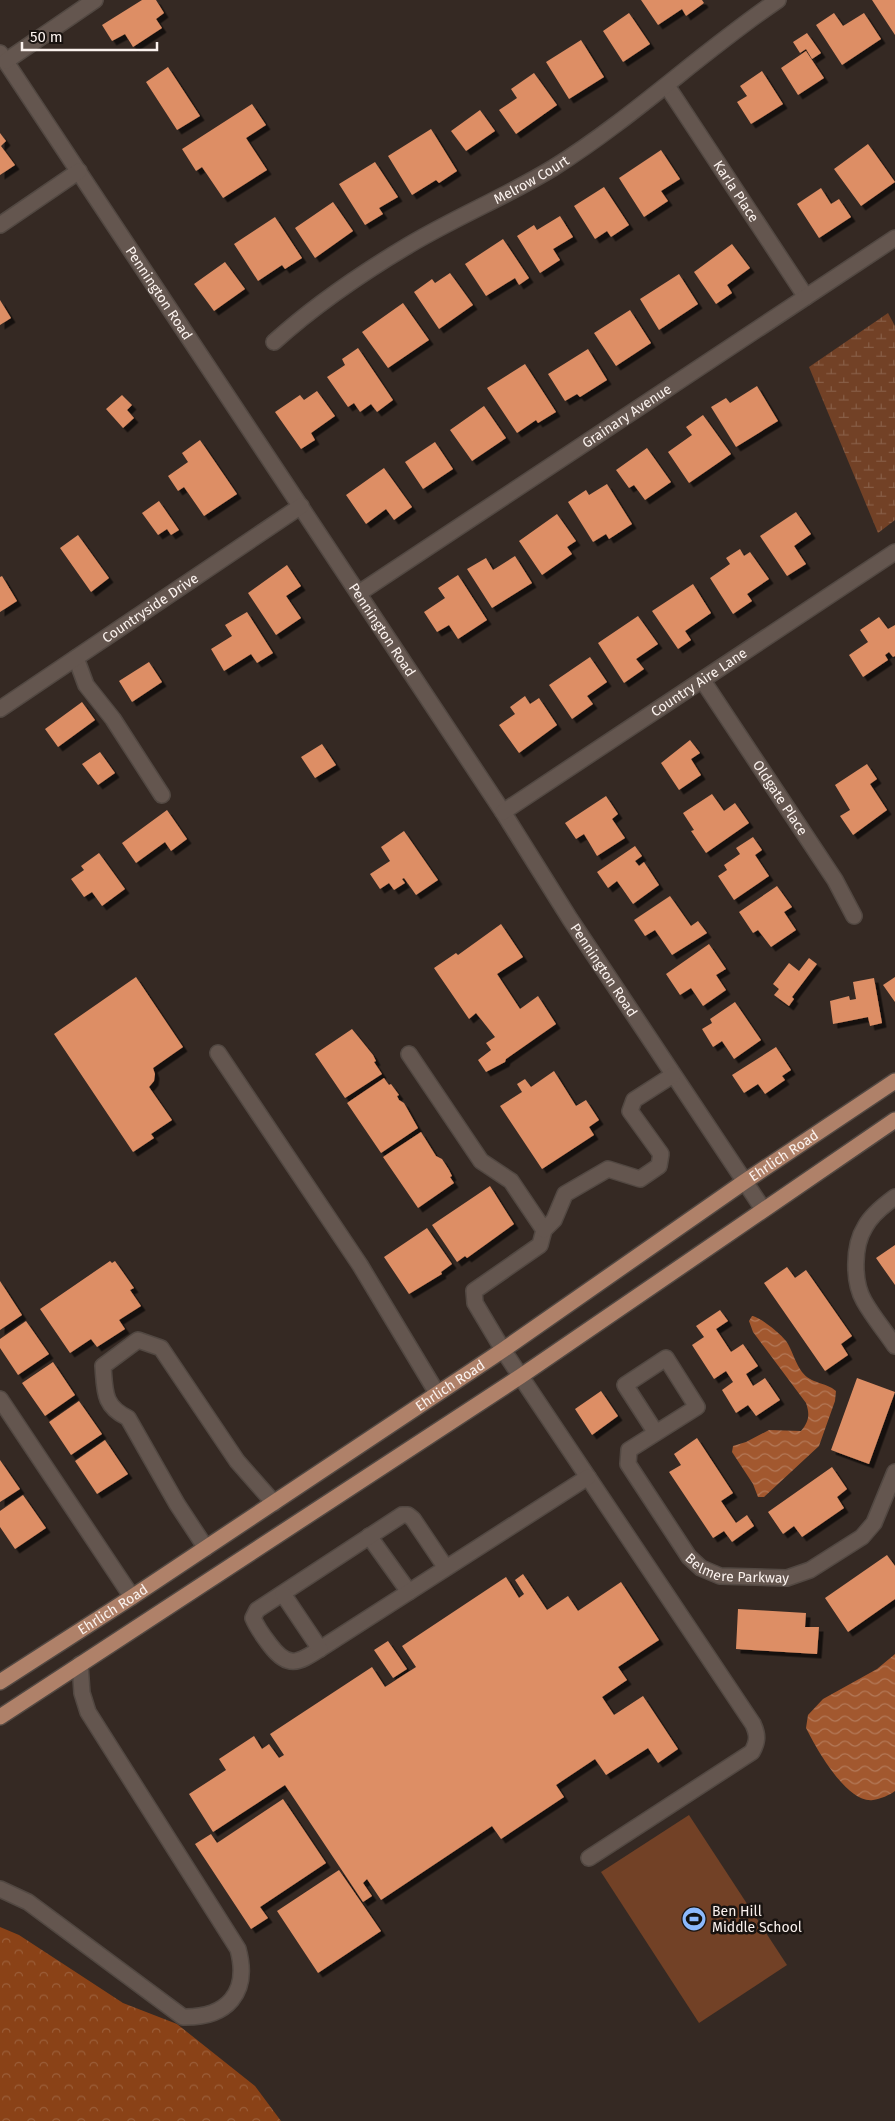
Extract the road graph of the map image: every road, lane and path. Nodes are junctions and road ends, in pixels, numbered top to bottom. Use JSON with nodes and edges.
{"nodes":[{"id":1,"x":95,"y":0,"type":"edge"},
{"id":2,"x":778,"y":0,"type":"edge"},
{"id":3,"x":3,"y":57,"type":"edge"},
{"id":4,"x":667,"y":86,"type":"junction"},
{"id":5,"x":79,"y":171,"type":"junction"},
{"id":6,"x":0,"y":225,"type":"edge"},
{"id":7,"x":895,"y":238,"type":"edge"},
{"id":8,"x":806,"y":297,"type":"junction"},
{"id":9,"x":274,"y":342,"type":"dead end"},
{"id":10,"x":301,"y":506,"type":"junction"},
{"id":11,"x":895,"y":552,"type":"edge"},
{"id":12,"x":359,"y":594,"type":"junction"},
{"id":13,"x":76,"y":658,"type":"junction"},
{"id":14,"x":703,"y":681,"type":"junction"},
{"id":15,"x":0,"y":708,"type":"edge"},
{"id":16,"x":162,"y":794,"type":"dead end"},
{"id":17,"x":502,"y":812,"type":"junction"},
{"id":18,"x":854,"y":916,"type":"dead end"},
{"id":19,"x":218,"y":1053,"type":"dead end"},
{"id":20,"x":409,"y":1054,"type":"dead end"},
{"id":21,"x":673,"y":1075,"type":"junction"},
{"id":22,"x":895,"y":1081,"type":"edge"},
{"id":23,"x":895,"y":1120,"type":"edge"},
{"id":24,"x":744,"y":1182,"type":"junction"},
{"id":25,"x":895,"y":1197,"type":"edge"},
{"id":26,"x":763,"y":1209,"type":"junction"},
{"id":27,"x":544,"y":1230,"type":"junction"},
{"id":28,"x":895,"y":1346,"type":"edge"},
{"id":29,"x":503,"y":1350,"type":"junction"},
{"id":30,"x":521,"y":1376,"type":"junction"},
{"id":31,"x":437,"y":1393,"type":"junction"},
{"id":32,"x":0,"y":1399,"type":"edge"},
{"id":33,"x":656,"y":1433,"type":"junction"},
{"id":34,"x":895,"y":1472,"type":"edge"},
{"id":35,"x":588,"y":1477,"type":"junction"},
{"id":36,"x":274,"y":1503,"type":"junction"},
{"id":37,"x":370,"y":1536,"type":"junction"},
{"id":38,"x":206,"y":1548,"type":"junction"},
{"id":39,"x":446,"y":1568,"type":"junction"},
{"id":40,"x":409,"y":1592,"type":"junction"},
{"id":41,"x":283,"y":1594,"type":"junction"},
{"id":42,"x":132,"y":1597,"type":"junction"},
{"id":43,"x":320,"y":1649,"type":"junction"},
{"id":44,"x":80,"y":1664,"type":"junction"},
{"id":45,"x":0,"y":1682,"type":"edge"},
{"id":46,"x":0,"y":1717,"type":"edge"},
{"id":47,"x":589,"y":1858,"type":"dead end"},
{"id":48,"x":0,"y":1889,"type":"edge"}],
"edges":[{"from":1,"to":3,"type":"street"},
{"from":2,"to":4,"type":"street","name":"Melrow Court"},
{"from":3,"to":5,"type":"street","name":"Pennington Road"},
{"from":4,"to":8,"type":"street","name":"Karla Place"},
{"from":4,"to":9,"type":"street","name":"Melrow Court"},
{"from":5,"to":6,"type":"street"},
{"from":5,"to":10,"type":"street","name":"Pennington Road"},
{"from":7,"to":8,"type":"street","name":"Grainary Avenue"},
{"from":8,"to":12,"type":"street","name":"Grainary Avenue"},
{"from":10,"to":12,"type":"street","name":"Pennington Road"},
{"from":10,"to":13,"type":"street","name":"Countryside Drive"},
{"from":11,"to":14,"type":"street","name":"Country Aire Lane"},
{"from":12,"to":17,"type":"street","name":"Pennington Road"},
{"from":13,"to":15,"type":"street","name":"Countryside Drive"},
{"from":13,"to":16,"type":"street"},
{"from":14,"to":17,"type":"street","name":"Country Aire Lane"},
{"from":14,"to":18,"type":"street","name":"Oldgate Place"},
{"from":17,"to":21,"type":"street","name":"Pennington Road"},
{"from":19,"to":31,"type":"street"},
{"from":20,"to":27,"type":"street"},
{"from":21,"to":24,"type":"street","name":"Pennington Road"},
{"from":21,"to":27,"type":"street"},
{"from":22,"to":24,"type":"main road","name":"Ehrlich Road"},
{"from":23,"to":26,"type":"main road","name":"Ehrlich Road"},
{"from":24,"to":26,"type":"street","name":"Pennington Road"},
{"from":24,"to":29,"type":"main road","name":"Ehrlich Road"},
{"from":25,"to":28,"type":"street"},
{"from":26,"to":30,"type":"main road","name":"Ehrlich Road"},
{"from":27,"to":29,"type":"street"},
{"from":29,"to":30,"type":"street"},
{"from":29,"to":31,"type":"main road","name":"Ehrlich Road"},
{"from":30,"to":35,"type":"street"},
{"from":30,"to":44,"type":"main road","name":"Ehrlich Road"},
{"from":31,"to":36,"type":"main road","name":"Ehrlich Road"},
{"from":32,"to":42,"type":"street"},
{"from":33,"to":33,"type":"street","name":"Belmere Parkway"},
{"from":33,"to":34,"type":"street","name":"Belmere Parkway"},
{"from":35,"to":39,"type":"street"},
{"from":35,"to":47,"type":"street"},
{"from":36,"to":38,"type":"main road","name":"Ehrlich Road"},
{"from":36,"to":38,"type":"street"},
{"from":37,"to":39,"type":"street"},
{"from":37,"to":40,"type":"street"},
{"from":37,"to":41,"type":"street"},
{"from":38,"to":42,"type":"main road","name":"Ehrlich Road"},
{"from":39,"to":40,"type":"street"},
{"from":40,"to":43,"type":"street"},
{"from":41,"to":43,"type":"street"},
{"from":41,"to":43,"type":"street"},
{"from":42,"to":45,"type":"main road","name":"Ehrlich Road"},
{"from":44,"to":46,"type":"main road","name":"Ehrlich Road"},
{"from":44,"to":48,"type":"street"}]}
